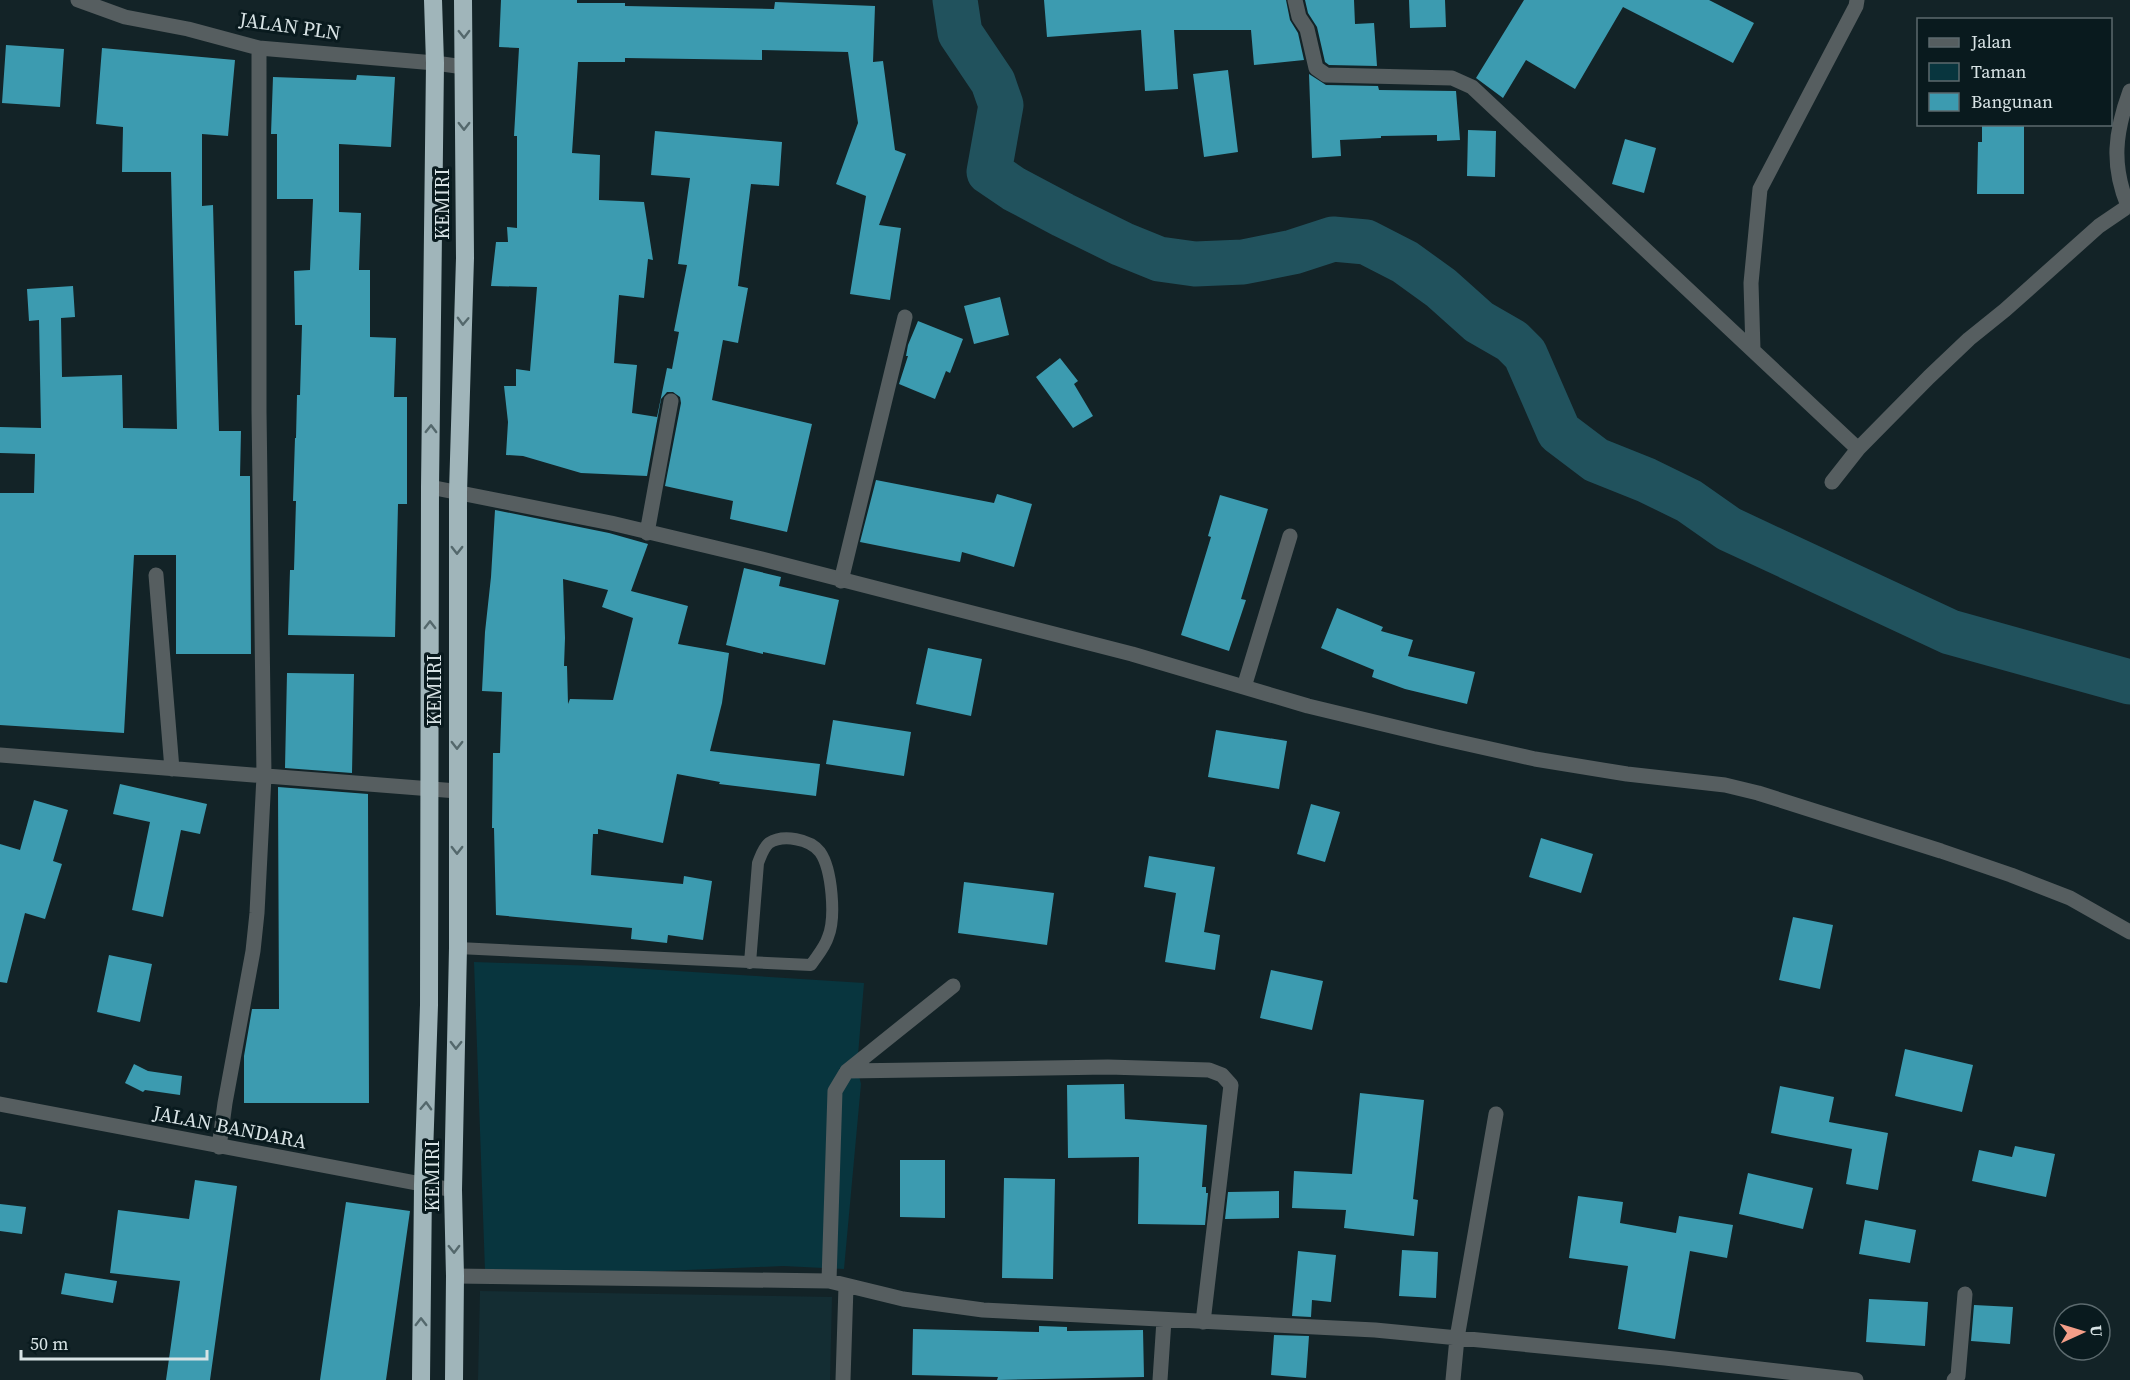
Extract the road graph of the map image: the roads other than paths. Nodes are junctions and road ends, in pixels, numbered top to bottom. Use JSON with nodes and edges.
{"nodes":[{"id":1,"x":78,"y":0,"type":"edge"},
{"id":2,"x":433,"y":0,"type":"edge"},
{"id":3,"x":463,"y":0,"type":"edge"},
{"id":4,"x":1295,"y":0,"type":"edge"},
{"id":5,"x":1857,"y":0,"type":"edge"},
{"id":6,"x":259,"y":48,"type":"junction"},
{"id":7,"x":435,"y":63,"type":"junction"},
{"id":8,"x":464,"y":67,"type":"junction"},
{"id":9,"x":2130,"y":90,"type":"edge"},
{"id":10,"x":2129,"y":205,"type":"edge"},
{"id":11,"x":905,"y":316,"type":"dead end"},
{"id":12,"x":1753,"y":350,"type":"junction"},
{"id":13,"x":671,"y":401,"type":"dead end"},
{"id":14,"x":1858,"y":449,"type":"junction"},
{"id":15,"x":1832,"y":482,"type":"dead end"},
{"id":16,"x":430,"y":487,"type":"junction"},
{"id":17,"x":458,"y":492,"type":"junction"},
{"id":18,"x":647,"y":532,"type":"junction"},
{"id":19,"x":1290,"y":536,"type":"dead end"},
{"id":20,"x":156,"y":575,"type":"dead end"},
{"id":21,"x":842,"y":581,"type":"junction"},
{"id":22,"x":1244,"y":687,"type":"junction"},
{"id":23,"x":0,"y":755,"type":"edge"},
{"id":24,"x":172,"y":769,"type":"junction"},
{"id":25,"x":264,"y":777,"type":"junction"},
{"id":26,"x":430,"y":789,"type":"junction"},
{"id":27,"x":457,"y":791,"type":"junction"},
{"id":28,"x":2130,"y":932,"type":"edge"},
{"id":29,"x":458,"y":948,"type":"junction"},
{"id":30,"x":750,"y":963,"type":"junction"},
{"id":31,"x":953,"y":986,"type":"dead end"},
{"id":32,"x":847,"y":1071,"type":"junction"},
{"id":33,"x":0,"y":1104,"type":"edge"},
{"id":34,"x":1496,"y":1114,"type":"dead end"},
{"id":35,"x":219,"y":1147,"type":"junction"},
{"id":36,"x":423,"y":1185,"type":"junction"},
{"id":37,"x":453,"y":1190,"type":"junction"},
{"id":38,"x":455,"y":1276,"type":"junction"},
{"id":39,"x":829,"y":1281,"type":"junction"},
{"id":40,"x":846,"y":1286,"type":"junction"},
{"id":41,"x":1965,"y":1294,"type":"dead end"},
{"id":42,"x":1164,"y":1320,"type":"junction"},
{"id":43,"x":1203,"y":1322,"type":"junction"},
{"id":44,"x":1457,"y":1338,"type":"junction"},
{"id":45,"x":421,"y":1380,"type":"edge"},
{"id":46,"x":454,"y":1380,"type":"edge"},
{"id":47,"x":843,"y":1380,"type":"edge"},
{"id":48,"x":1160,"y":1380,"type":"edge"},
{"id":49,"x":1453,"y":1380,"type":"edge"},
{"id":50,"x":1856,"y":1380,"type":"edge"},
{"id":51,"x":1954,"y":1380,"type":"edge"}],
"edges":[{"from":1,"to":6,"type":"street","name":"JALAN PLN"},
{"from":2,"to":7,"type":"highway","name":"KEMIRI"},
{"from":3,"to":8,"type":"highway","name":"KEMIRI","one_way":true},
{"from":4,"to":12,"type":"street"},
{"from":5,"to":12,"type":"street"},
{"from":6,"to":7,"type":"street","name":"JALAN PLN"},
{"from":6,"to":25,"type":"street"},
{"from":7,"to":8,"type":"street","name":"JALAN PLN"},
{"from":16,"to":7,"type":"highway","name":"KEMIRI","one_way":true},
{"from":8,"to":17,"type":"highway","name":"KEMIRI","one_way":true},
{"from":9,"to":10,"type":"street"},
{"from":10,"to":14,"type":"street"},
{"from":11,"to":21,"type":"street"},
{"from":12,"to":14,"type":"street"},
{"from":13,"to":18,"type":"street"},
{"from":14,"to":15,"type":"street"},
{"from":16,"to":17,"type":"street"},
{"from":26,"to":16,"type":"highway","name":"KEMIRI","one_way":true},
{"from":17,"to":18,"type":"street"},
{"from":17,"to":27,"type":"highway","name":"KEMIRI","one_way":true},
{"from":18,"to":21,"type":"street"},
{"from":19,"to":22,"type":"street"},
{"from":20,"to":24,"type":"street"},
{"from":21,"to":22,"type":"street"},
{"from":22,"to":28,"type":"street"},
{"from":23,"to":24,"type":"street"},
{"from":24,"to":25,"type":"street"},
{"from":25,"to":26,"type":"street"},
{"from":25,"to":35,"type":"street"},
{"from":26,"to":27,"type":"street"},
{"from":36,"to":26,"type":"highway","name":"KEMIRI","one_way":true},
{"from":27,"to":29,"type":"highway","name":"KEMIRI","one_way":true},
{"from":29,"to":30,"type":"lane"},
{"from":29,"to":37,"type":"highway","name":"KEMIRI","one_way":true},
{"from":30,"to":30,"type":"lane"},
{"from":31,"to":32,"type":"street"},
{"from":32,"to":39,"type":"street"},
{"from":32,"to":43,"type":"street"},
{"from":33,"to":35,"type":"street","name":"JALAN BANDARA"},
{"from":34,"to":44,"type":"street"},
{"from":35,"to":36,"type":"street","name":"JALAN BANDARA"},
{"from":36,"to":37,"type":"street","name":"JALAN BANDARA"},
{"from":45,"to":36,"type":"highway","name":"KEMIRI","one_way":true},
{"from":37,"to":38,"type":"highway","name":"KEMIRI","one_way":true},
{"from":38,"to":39,"type":"street"},
{"from":38,"to":46,"type":"highway","name":"KEMIRI"},
{"from":39,"to":40,"type":"street"},
{"from":40,"to":42,"type":"street"},
{"from":40,"to":47,"type":"street"},
{"from":41,"to":51,"type":"street"},
{"from":42,"to":43,"type":"street"},
{"from":42,"to":48,"type":"street"},
{"from":43,"to":44,"type":"street"},
{"from":44,"to":49,"type":"street"},
{"from":44,"to":50,"type":"street"}]}
